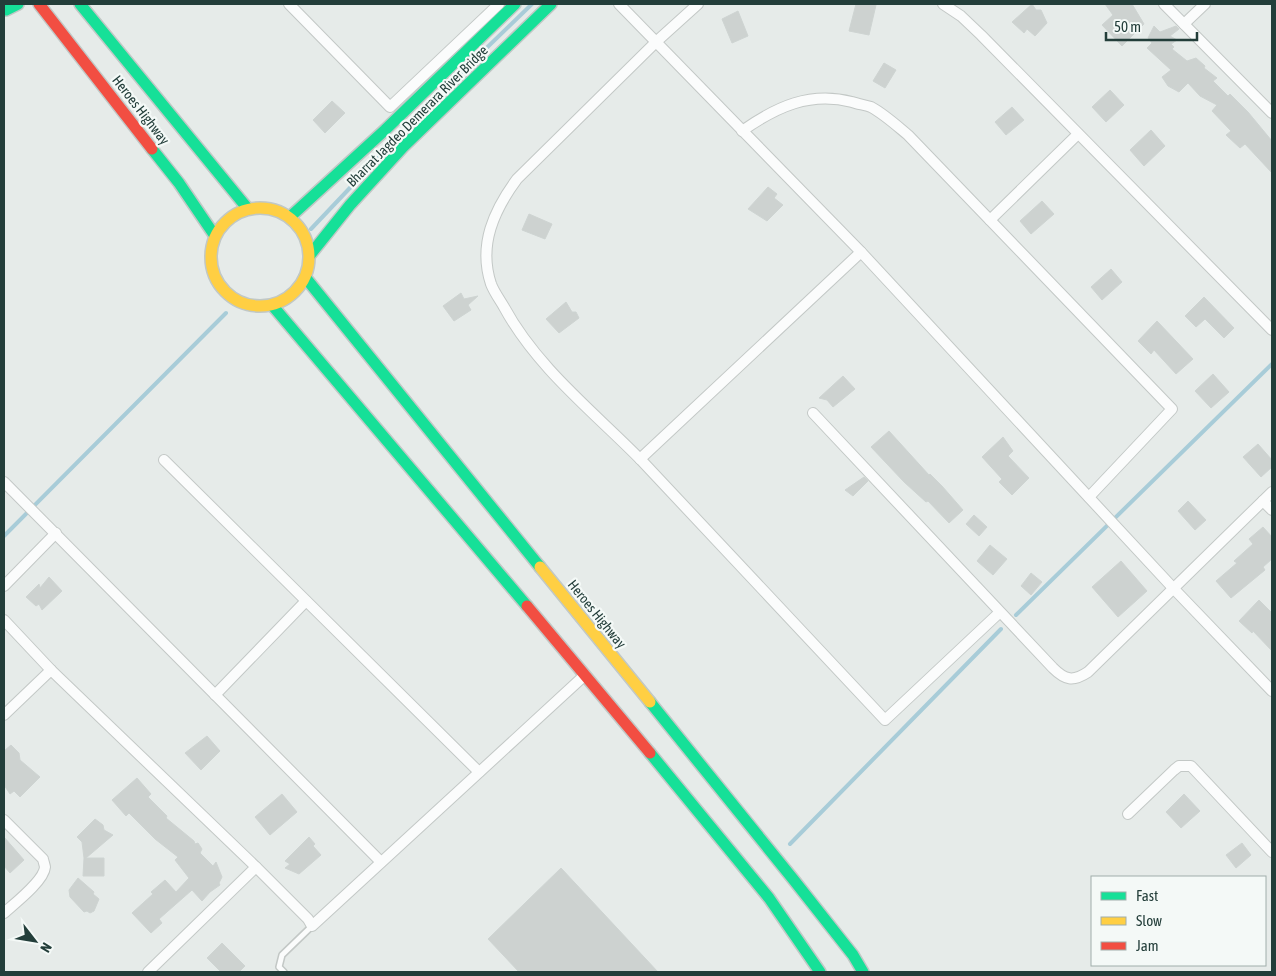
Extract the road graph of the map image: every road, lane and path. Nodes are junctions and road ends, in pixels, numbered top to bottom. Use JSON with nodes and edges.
{"nodes":[{"id":1,"x":18,"y":4,"type":"edge"},
{"id":2,"x":39,"y":4,"type":"edge"},
{"id":3,"x":80,"y":4,"type":"edge"},
{"id":4,"x":289,"y":4,"type":"edge"},
{"id":5,"x":499,"y":4,"type":"edge"},
{"id":6,"x":515,"y":4,"type":"edge"},
{"id":7,"x":551,"y":4,"type":"edge"},
{"id":8,"x":619,"y":4,"type":"edge"},
{"id":9,"x":698,"y":4,"type":"edge"},
{"id":10,"x":943,"y":4,"type":"edge"},
{"id":11,"x":1164,"y":4,"type":"edge"},
{"id":12,"x":1205,"y":4,"type":"edge"},
{"id":13,"x":7,"y":9,"type":"edge"},
{"id":14,"x":1184,"y":24,"type":"junction"},
{"id":15,"x":657,"y":41,"type":"junction"},
{"id":16,"x":1271,"y":109,"type":"edge"},
{"id":17,"x":742,"y":132,"type":"junction"},
{"id":18,"x":1078,"y":134,"type":"junction"},
{"id":19,"x":248,"y":209,"type":"junction"},
{"id":20,"x":290,"y":217,"type":"junction"},
{"id":21,"x":990,"y":220,"type":"junction"},
{"id":22,"x":215,"y":236,"type":"junction"},
{"id":23,"x":861,"y":252,"type":"junction"},
{"id":24,"x":310,"y":255,"type":"junction"},
{"id":25,"x":305,"y":277,"type":"junction"},
{"id":26,"x":272,"y":305,"type":"junction"},
{"id":27,"x":1272,"y":330,"type":"edge"},
{"id":28,"x":813,"y":413,"type":"dead end"},
{"id":29,"x":640,"y":459,"type":"junction"},
{"id":30,"x":164,"y":460,"type":"dead end"},
{"id":31,"x":4,"y":482,"type":"edge"},
{"id":32,"x":1272,"y":492,"type":"edge"},
{"id":33,"x":1089,"y":497,"type":"junction"},
{"id":34,"x":1263,"y":501,"type":"junction"},
{"id":35,"x":1272,"y":510,"type":"edge"},
{"id":36,"x":56,"y":534,"type":"junction"},
{"id":37,"x":4,"y":586,"type":"edge"},
{"id":38,"x":1174,"y":589,"type":"junction"},
{"id":39,"x":306,"y":600,"type":"junction"},
{"id":40,"x":1000,"y":613,"type":"junction"},
{"id":41,"x":4,"y":620,"type":"edge"},
{"id":42,"x":51,"y":670,"type":"junction"},
{"id":43,"x":585,"y":675,"type":"junction"},
{"id":44,"x":1272,"y":691,"type":"edge"},
{"id":45,"x":215,"y":694,"type":"junction"},
{"id":46,"x":4,"y":715,"type":"edge"},
{"id":47,"x":479,"y":772,"type":"junction"},
{"id":48,"x":1128,"y":814,"type":"dead end"},
{"id":49,"x":4,"y":820,"type":"edge"},
{"id":50,"x":1272,"y":852,"type":"edge"},
{"id":51,"x":382,"y":862,"type":"junction"},
{"id":52,"x":256,"y":867,"type":"junction"},
{"id":53,"x":4,"y":913,"type":"edge"},
{"id":54,"x":312,"y":926,"type":"junction"},
{"id":55,"x":148,"y":972,"type":"edge"},
{"id":56,"x":284,"y":972,"type":"edge"},
{"id":57,"x":820,"y":972,"type":"edge"},
{"id":58,"x":863,"y":972,"type":"edge"}],
"edges":[{"from":1,"to":13,"type":"main road"},
{"from":2,"to":22,"type":"main road","name":"Heroes Highway"},
{"from":3,"to":19,"type":"main road","name":"Heroes Highway"},
{"from":4,"to":5,"type":"street"},
{"from":6,"to":20,"type":"main road","name":"Bharrat Jagdeo Demerara River Bridge"},
{"from":7,"to":24,"type":"main road","name":"Bharrat Jagdeo Demerara River Bridge"},
{"from":8,"to":15,"type":"street"},
{"from":9,"to":15,"type":"street"},
{"from":10,"to":18,"type":"street"},
{"from":11,"to":14,"type":"street"},
{"from":12,"to":14,"type":"street"},
{"from":14,"to":16,"type":"street"},
{"from":15,"to":17,"type":"street"},
{"from":15,"to":29,"type":"street"},
{"from":17,"to":21,"type":"street"},
{"from":17,"to":23,"type":"street"},
{"from":18,"to":21,"type":"street"},
{"from":18,"to":27,"type":"street"},
{"from":19,"to":20,"type":"main road"},
{"from":19,"to":22,"type":"main road"},
{"from":20,"to":24,"type":"main road"},
{"from":21,"to":33,"type":"street"},
{"from":22,"to":26,"type":"main road"},
{"from":23,"to":29,"type":"street"},
{"from":23,"to":33,"type":"street"},
{"from":24,"to":25,"type":"main road"},
{"from":25,"to":26,"type":"main road"},
{"from":25,"to":58,"type":"main road","name":"Heroes Highway"},
{"from":26,"to":43,"type":"main road"},
{"from":28,"to":40,"type":"street"},
{"from":29,"to":40,"type":"street"},
{"from":30,"to":39,"type":"street"},
{"from":31,"to":36,"type":"street"},
{"from":32,"to":34,"type":"street"},
{"from":33,"to":38,"type":"street"},
{"from":34,"to":35,"type":"street"},
{"from":34,"to":38,"type":"street"},
{"from":36,"to":37,"type":"street"},
{"from":36,"to":45,"type":"street"},
{"from":38,"to":40,"type":"street"},
{"from":38,"to":44,"type":"street"},
{"from":39,"to":45,"type":"street"},
{"from":39,"to":47,"type":"street"},
{"from":41,"to":42,"type":"street"},
{"from":42,"to":46,"type":"street"},
{"from":42,"to":52,"type":"street"},
{"from":43,"to":47,"type":"street"},
{"from":43,"to":57,"type":"main road"},
{"from":45,"to":51,"type":"street"},
{"from":47,"to":51,"type":"street"},
{"from":48,"to":50,"type":"street"},
{"from":49,"to":53,"type":"street"},
{"from":51,"to":54,"type":"street"},
{"from":52,"to":54,"type":"street"},
{"from":52,"to":55,"type":"street"},
{"from":54,"to":56,"type":"lane"}]}
